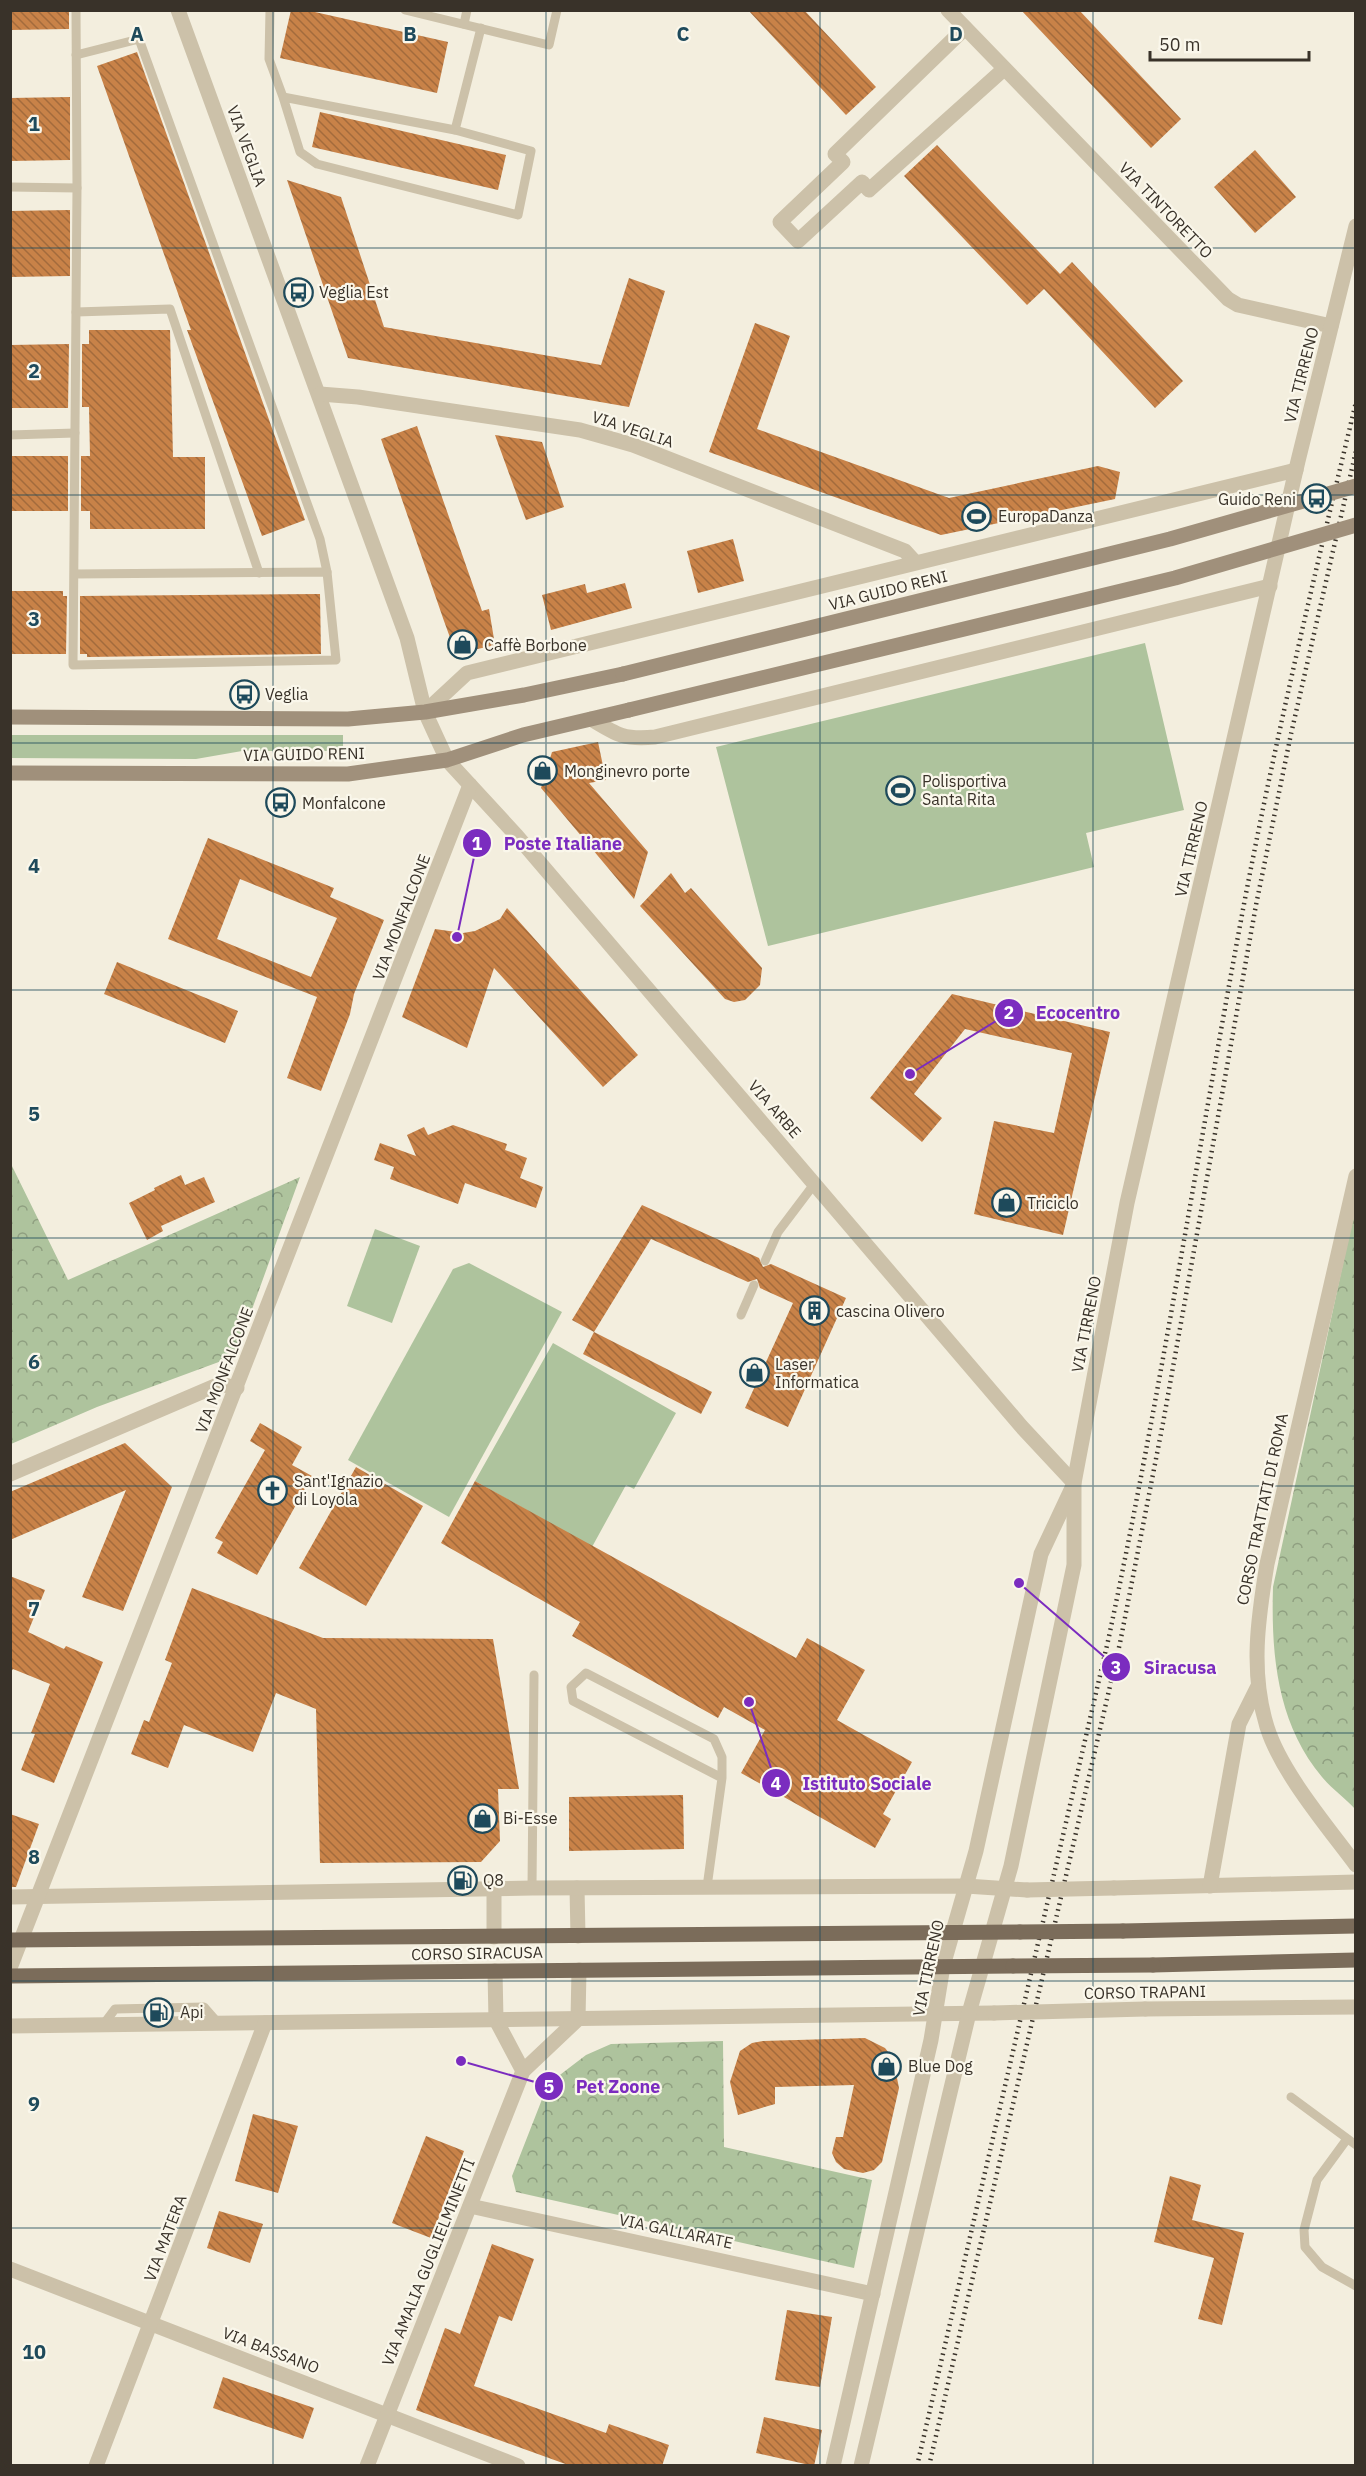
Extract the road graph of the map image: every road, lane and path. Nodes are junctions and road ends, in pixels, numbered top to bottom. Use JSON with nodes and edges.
{"nodes":[{"id":1,"x":76,"y":10,"type":"edge"},
{"id":2,"x":178,"y":10,"type":"edge"},
{"id":3,"x":270,"y":10,"type":"edge"},
{"id":4,"x":405,"y":10,"type":"edge"},
{"id":5,"x":467,"y":10,"type":"edge"},
{"id":6,"x":557,"y":10,"type":"edge"},
{"id":7,"x":948,"y":10,"type":"edge"},
{"id":8,"x":464,"y":24,"type":"junction"},
{"id":9,"x":481,"y":28,"type":"junction"},
{"id":10,"x":965,"y":28,"type":"junction"},
{"id":11,"x":76,"y":55,"type":"junction"},
{"id":12,"x":1005,"y":69,"type":"junction"},
{"id":13,"x":284,"y":97,"type":"junction"},
{"id":14,"x":455,"y":130,"type":"junction"},
{"id":15,"x":843,"y":162,"type":"junction"},
{"id":16,"x":862,"y":182,"type":"junction"},
{"id":17,"x":10,"y":187,"type":"edge"},
{"id":18,"x":77,"y":188,"type":"junction"},
{"id":19,"x":1356,"y":226,"type":"edge"},
{"id":20,"x":76,"y":312,"type":"junction"},
{"id":21,"x":1331,"y":326,"type":"junction"},
{"id":22,"x":320,"y":394,"type":"junction"},
{"id":23,"x":75,"y":433,"type":"junction"},
{"id":24,"x":10,"y":435,"type":"edge"},
{"id":25,"x":1296,"y":470,"type":"junction"},
{"id":26,"x":1356,"y":486,"type":"edge"},
{"id":27,"x":1356,"y":525,"type":"edge"},
{"id":28,"x":915,"y":562,"type":"junction"},
{"id":29,"x":327,"y":572,"type":"junction"},
{"id":30,"x":259,"y":573,"type":"junction"},
{"id":31,"x":74,"y":574,"type":"junction"},
{"id":32,"x":1270,"y":586,"type":"junction"},
{"id":33,"x":424,"y":712,"type":"junction"},
{"id":34,"x":10,"y":717,"type":"edge"},
{"id":35,"x":591,"y":719,"type":"junction"},
{"id":36,"x":447,"y":760,"type":"junction"},
{"id":37,"x":10,"y":772,"type":"edge"},
{"id":38,"x":470,"y":785,"type":"junction"},
{"id":39,"x":1356,"y":1176,"type":"edge"},
{"id":40,"x":815,"y":1183,"type":"junction"},
{"id":41,"x":765,"y":1261,"type":"dead end"},
{"id":42,"x":754,"y":1285,"type":"dead end"},
{"id":43,"x":741,"y":1315,"type":"dead end"},
{"id":44,"x":237,"y":1388,"type":"junction"},
{"id":45,"x":10,"y":1474,"type":"edge"},
{"id":46,"x":1074,"y":1483,"type":"junction"},
{"id":47,"x":534,"y":1675,"type":"dead end"},
{"id":48,"x":1258,"y":1686,"type":"junction"},
{"id":49,"x":722,"y":1778,"type":"junction"},
{"id":50,"x":1356,"y":1865,"type":"edge"},
{"id":51,"x":1356,"y":1882,"type":"edge"},
{"id":52,"x":966,"y":1886,"type":"junction"},
{"id":53,"x":1210,"y":1886,"type":"junction"},
{"id":54,"x":707,"y":1887,"type":"junction"},
{"id":55,"x":532,"y":1888,"type":"junction"},
{"id":56,"x":577,"y":1888,"type":"junction"},
{"id":57,"x":1004,"y":1888,"type":"junction"},
{"id":58,"x":494,"y":1889,"type":"junction"},
{"id":59,"x":10,"y":1897,"type":"edge"},
{"id":60,"x":38,"y":1897,"type":"junction"},
{"id":61,"x":1356,"y":1926,"type":"edge"},
{"id":62,"x":953,"y":1933,"type":"junction"},
{"id":63,"x":990,"y":1933,"type":"junction"},
{"id":64,"x":578,"y":1936,"type":"junction"},
{"id":65,"x":494,"y":1937,"type":"junction"},
{"id":66,"x":16,"y":1940,"type":"edge"},
{"id":67,"x":1356,"y":1960,"type":"edge"},
{"id":68,"x":944,"y":1966,"type":"junction"},
{"id":69,"x":981,"y":1966,"type":"junction"},
{"id":70,"x":10,"y":1968,"type":"edge"},
{"id":71,"x":579,"y":1970,"type":"junction"},
{"id":72,"x":495,"y":1971,"type":"junction"},
{"id":73,"x":10,"y":1976,"type":"edge"},
{"id":74,"x":1356,"y":2007,"type":"edge"},
{"id":75,"x":969,"y":2013,"type":"junction"},
{"id":76,"x":935,"y":2014,"type":"junction"},
{"id":77,"x":578,"y":2019,"type":"junction"},
{"id":78,"x":496,"y":2020,"type":"junction"},
{"id":79,"x":265,"y":2023,"type":"junction"},
{"id":80,"x":10,"y":2026,"type":"edge"},
{"id":81,"x":523,"y":2071,"type":"junction"},
{"id":82,"x":1291,"y":2097,"type":"dead end"},
{"id":83,"x":1347,"y":2139,"type":"junction"},
{"id":84,"x":1356,"y":2145,"type":"edge"},
{"id":85,"x":470,"y":2206,"type":"junction"},
{"id":86,"x":10,"y":2269,"type":"edge"},
{"id":87,"x":1356,"y":2286,"type":"edge"},
{"id":88,"x":873,"y":2294,"type":"junction"},
{"id":89,"x":152,"y":2324,"type":"junction"},
{"id":90,"x":387,"y":2413,"type":"junction"},
{"id":91,"x":96,"y":2466,"type":"edge"},
{"id":92,"x":367,"y":2466,"type":"edge"},
{"id":93,"x":518,"y":2466,"type":"edge"},
{"id":94,"x":833,"y":2466,"type":"edge"},
{"id":95,"x":861,"y":2466,"type":"edge"}],
"edges":[{"from":1,"to":11,"type":"lane"},
{"from":2,"to":22,"type":"street","name":"VIA VEGLIA"},
{"from":3,"to":13,"type":"lane"},
{"from":4,"to":8,"type":"lane"},
{"from":5,"to":8,"type":"lane"},
{"from":6,"to":9,"type":"lane"},
{"from":7,"to":10,"type":"street","name":"VIA TINTORETTO"},
{"from":8,"to":9,"type":"lane"},
{"from":9,"to":14,"type":"lane"},
{"from":10,"to":12,"type":"street","name":"VIA TINTORETTO"},
{"from":10,"to":15,"type":"street"},
{"from":11,"to":18,"type":"lane"},
{"from":11,"to":29,"type":"lane"},
{"from":12,"to":16,"type":"street"},
{"from":12,"to":21,"type":"street","name":"VIA TINTORETTO"},
{"from":13,"to":14,"type":"lane"},
{"from":13,"to":14,"type":"lane"},
{"from":15,"to":16,"type":"street"},
{"from":15,"to":16,"type":"street"},
{"from":17,"to":18,"type":"lane"},
{"from":18,"to":20,"type":"lane"},
{"from":19,"to":21,"type":"street","name":"VIA TIRRENO"},
{"from":20,"to":23,"type":"lane"},
{"from":20,"to":30,"type":"lane"},
{"from":21,"to":25,"type":"street","name":"VIA TIRRENO"},
{"from":22,"to":28,"type":"street","name":"VIA VEGLIA"},
{"from":22,"to":33,"type":"street","name":"VIA VEGLIA"},
{"from":23,"to":24,"type":"lane"},
{"from":23,"to":31,"type":"lane"},
{"from":25,"to":28,"type":"street","name":"VIA GUIDO RENI"},
{"from":25,"to":32,"type":"street","name":"VIA TIRRENO"},
{"from":26,"to":33,"type":"main road","name":"VIA GUIDO RENI","bridge":true},
{"from":27,"to":35,"type":"main road","name":"VIA GUIDO RENI","bridge":true},
{"from":28,"to":33,"type":"street","name":"VIA GUIDO RENI"},
{"from":29,"to":30,"type":"lane"},
{"from":29,"to":31,"type":"lane"},
{"from":30,"to":31,"type":"lane"},
{"from":32,"to":35,"type":"street"},
{"from":32,"to":46,"type":"street","name":"VIA TIRRENO"},
{"from":33,"to":34,"type":"main road","name":"VIA GUIDO RENI"},
{"from":33,"to":36,"type":"street","name":"VIA VEGLIA"},
{"from":35,"to":36,"type":"main road","name":"VIA GUIDO RENI"},
{"from":36,"to":37,"type":"main road","name":"VIA GUIDO RENI"},
{"from":36,"to":38,"type":"street","name":"VIA ARBE"},
{"from":38,"to":40,"type":"street","name":"VIA ARBE"},
{"from":38,"to":44,"type":"street","name":"VIA MONFALCONE"},
{"from":39,"to":48,"type":"street","name":"CORSO TRATTATI DI ROMA"},
{"from":40,"to":41,"type":"lane"},
{"from":40,"to":46,"type":"street","name":"VIA ARBE"},
{"from":42,"to":43,"type":"lane"},
{"from":44,"to":45,"type":"street"},
{"from":44,"to":60,"type":"street","name":"VIA MONFALCONE"},
{"from":46,"to":52,"type":"street","name":"VIA TIRRENO"},
{"from":46,"to":57,"type":"street","name":"VIA TIRRENO"},
{"from":47,"to":55,"type":"lane"},
{"from":48,"to":50,"type":"street","name":"CORSO TRATTATI DI ROMA"},
{"from":48,"to":53,"type":"street"},
{"from":49,"to":49,"type":"lane"},
{"from":49,"to":54,"type":"lane"},
{"from":51,"to":53,"type":"street"},
{"from":52,"to":54,"type":"street"},
{"from":52,"to":57,"type":"street"},
{"from":52,"to":62,"type":"street","name":"VIA TIRRENO"},
{"from":53,"to":57,"type":"street","bridge":true},
{"from":54,"to":56,"type":"street"},
{"from":55,"to":56,"type":"street"},
{"from":55,"to":58,"type":"street"},
{"from":56,"to":64,"type":"street"},
{"from":57,"to":63,"type":"street","name":"VIA TIRRENO"},
{"from":58,"to":60,"type":"street"},
{"from":58,"to":65,"type":"street","name":"CORSO SIRACUSA"},
{"from":59,"to":60,"type":"street"},
{"from":60,"to":66,"type":"street","name":"VIA MONFALCONE"},
{"from":61,"to":63,"type":"main road","bridge":true},
{"from":62,"to":63,"type":"main road"},
{"from":62,"to":64,"type":"main road","name":"CORSO SIRACUSA"},
{"from":62,"to":68,"type":"street","name":"VIA TIRRENO"},
{"from":63,"to":69,"type":"street","name":"VIA TIRRENO"},
{"from":64,"to":65,"type":"main road","name":"CORSO SIRACUSA"},
{"from":65,"to":66,"type":"main road","name":"CORSO SIRACUSA"},
{"from":66,"to":70,"type":"street","name":"VIA MONFALCONE"},
{"from":67,"to":69,"type":"main road","name":"CORSO TRAPANI","bridge":true},
{"from":68,"to":69,"type":"main road","name":"CORSO TRAPANI"},
{"from":68,"to":71,"type":"main road","name":"CORSO SIRACUSA"},
{"from":68,"to":76,"type":"street","name":"VIA TIRRENO"},
{"from":69,"to":75,"type":"street","name":"VIA TIRRENO"},
{"from":71,"to":72,"type":"main road","name":"CORSO SIRACUSA"},
{"from":71,"to":77,"type":"street"},
{"from":72,"to":73,"type":"main road","name":"CORSO SIRACUSA"},
{"from":72,"to":78,"type":"street"},
{"from":74,"to":75,"type":"street","name":"CORSO TRAPANI","bridge":true},
{"from":75,"to":76,"type":"street","name":"CORSO TRAPANI"},
{"from":75,"to":95,"type":"street","name":"VIA TIRRENO"},
{"from":76,"to":77,"type":"street"},
{"from":76,"to":88,"type":"street","name":"VIA TIRRENO"},
{"from":77,"to":78,"type":"street"},
{"from":77,"to":81,"type":"street","name":"VIA AMALIA GUGLIELMINETTI"},
{"from":78,"to":79,"type":"street"},
{"from":78,"to":81,"type":"street"},
{"from":79,"to":80,"type":"street"},
{"from":79,"to":89,"type":"street","name":"VIA MATERA"},
{"from":81,"to":85,"type":"street","name":"VIA AMALIA GUGLIELMINETTI"},
{"from":82,"to":83,"type":"lane"},
{"from":83,"to":84,"type":"lane"},
{"from":83,"to":87,"type":"lane"},
{"from":85,"to":88,"type":"street","name":"VIA GALLARATE"},
{"from":85,"to":90,"type":"street","name":"VIA AMALIA GUGLIELMINETTI"},
{"from":86,"to":89,"type":"street","name":"VIA BASSANO"},
{"from":88,"to":94,"type":"street","name":"VIA TIRRENO"},
{"from":89,"to":90,"type":"street","name":"VIA BASSANO"},
{"from":89,"to":91,"type":"street","name":"VIA MATERA"},
{"from":90,"to":92,"type":"street","name":"VIA AMALIA GUGLIELMINETTI"},
{"from":90,"to":93,"type":"street","name":"VIA BASSANO"}]}
